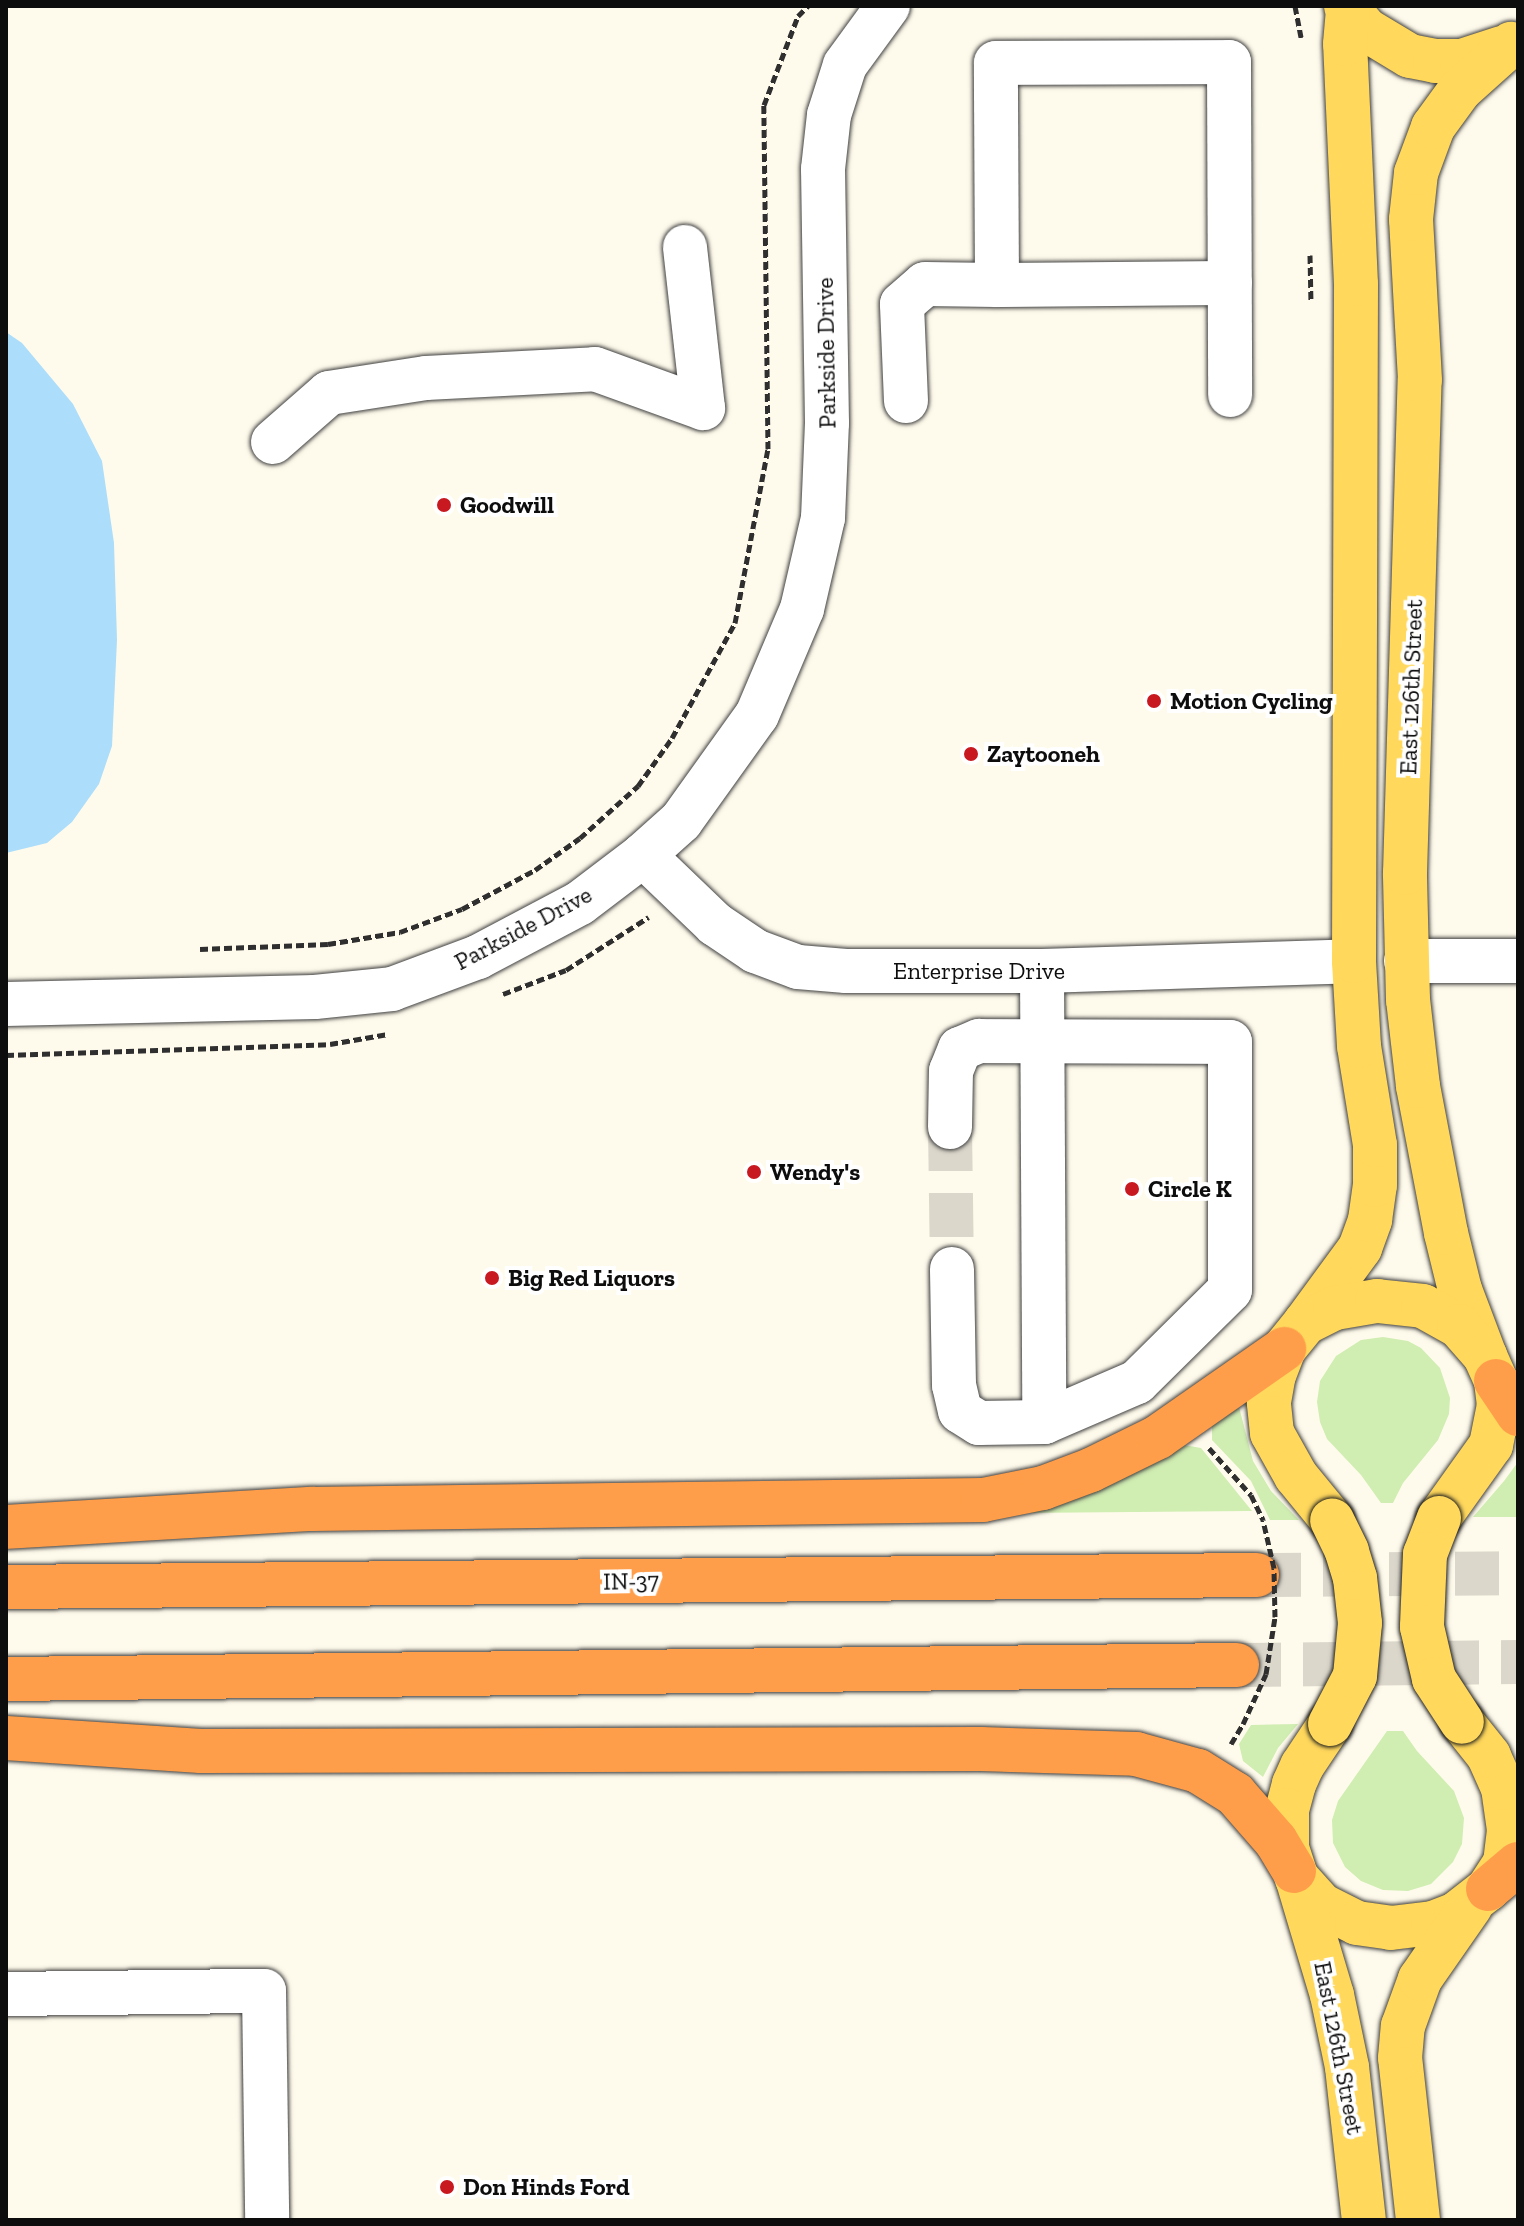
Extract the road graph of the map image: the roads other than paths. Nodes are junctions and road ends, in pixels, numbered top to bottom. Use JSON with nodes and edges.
{"nodes":[{"id":1,"x":888,"y":6,"type":"edge"},
{"id":2,"x":1347,"y":7,"type":"edge"},
{"id":3,"x":1514,"y":41,"type":"edge"},
{"id":4,"x":685,"y":247,"type":"dead end"},
{"id":5,"x":1230,"y":283,"type":"junction"},
{"id":6,"x":997,"y":285,"type":"junction"},
{"id":7,"x":1230,"y":395,"type":"dead end"},
{"id":8,"x":906,"y":401,"type":"dead end"},
{"id":9,"x":273,"y":442,"type":"dead end"},
{"id":10,"x":643,"y":855,"type":"junction"},
{"id":11,"x":1354,"y":961,"type":"junction"},
{"id":12,"x":1406,"y":961,"type":"junction"},
{"id":13,"x":1518,"y":961,"type":"edge"},
{"id":14,"x":1042,"y":971,"type":"junction"},
{"id":15,"x":6,"y":1004,"type":"edge"},
{"id":16,"x":1043,"y":1043,"type":"junction"},
{"id":17,"x":950,"y":1127,"type":"tunnel mouth"},
{"id":18,"x":952,"y":1269,"type":"tunnel mouth"},
{"id":19,"x":1294,"y":1336,"type":"junction"},
{"id":20,"x":1500,"y":1384,"type":"edge"},
{"id":21,"x":1044,"y":1422,"type":"junction"},
{"id":22,"x":6,"y":1527,"type":"edge"},
{"id":23,"x":1257,"y":1575,"type":"tunnel mouth"},
{"id":24,"x":6,"y":1587,"type":"edge"},
{"id":25,"x":1237,"y":1665,"type":"tunnel mouth"},
{"id":26,"x":6,"y":1679,"type":"edge"},
{"id":27,"x":6,"y":1738,"type":"edge"},
{"id":28,"x":1295,"y":1875,"type":"junction"},
{"id":29,"x":1493,"y":1885,"type":"edge"},
{"id":30,"x":6,"y":1994,"type":"edge"},
{"id":31,"x":267,"y":2220,"type":"edge"},
{"id":32,"x":1364,"y":2220,"type":"edge"},
{"id":33,"x":1418,"y":2220,"type":"edge"}],
"edges":[{"from":1,"to":10,"type":"street","name":"Parkside Drive"},
{"from":2,"to":3,"type":"main road"},
{"from":2,"to":11,"type":"main road"},
{"from":3,"to":12,"type":"main road","name":"East 126th Street"},
{"from":4,"to":9,"type":"street"},
{"from":5,"to":6,"type":"street"},
{"from":5,"to":6,"type":"street"},
{"from":5,"to":7,"type":"street"},
{"from":6,"to":8,"type":"street"},
{"from":10,"to":14,"type":"street","name":"Enterprise Drive"},
{"from":10,"to":15,"type":"street","name":"Parkside Drive"},
{"from":11,"to":14,"type":"street","name":"Enterprise Drive"},
{"from":11,"to":19,"type":"main road"},
{"from":12,"to":13,"type":"street"},
{"from":12,"to":20,"type":"main road","name":"East 126th Street"},
{"from":14,"to":16,"type":"street"},
{"from":16,"to":17,"type":"street"},
{"from":16,"to":21,"type":"street"},
{"from":16,"to":21,"type":"street"},
{"from":18,"to":21,"type":"street"},
{"from":19,"to":20,"type":"main road"},
{"from":19,"to":22,"type":"highway"},
{"from":19,"to":28,"type":"main road","name":"East 126th Street","bridge":true},
{"from":20,"to":29,"type":"main road","name":"East 126th Street","bridge":true},
{"from":23,"to":24,"type":"highway","name":"IN-37"},
{"from":25,"to":26,"type":"highway"},
{"from":27,"to":28,"type":"highway"},
{"from":28,"to":29,"type":"main road"},
{"from":28,"to":32,"type":"main road","name":"East 126th Street"},
{"from":29,"to":33,"type":"main road"},
{"from":30,"to":31,"type":"street"}]}
